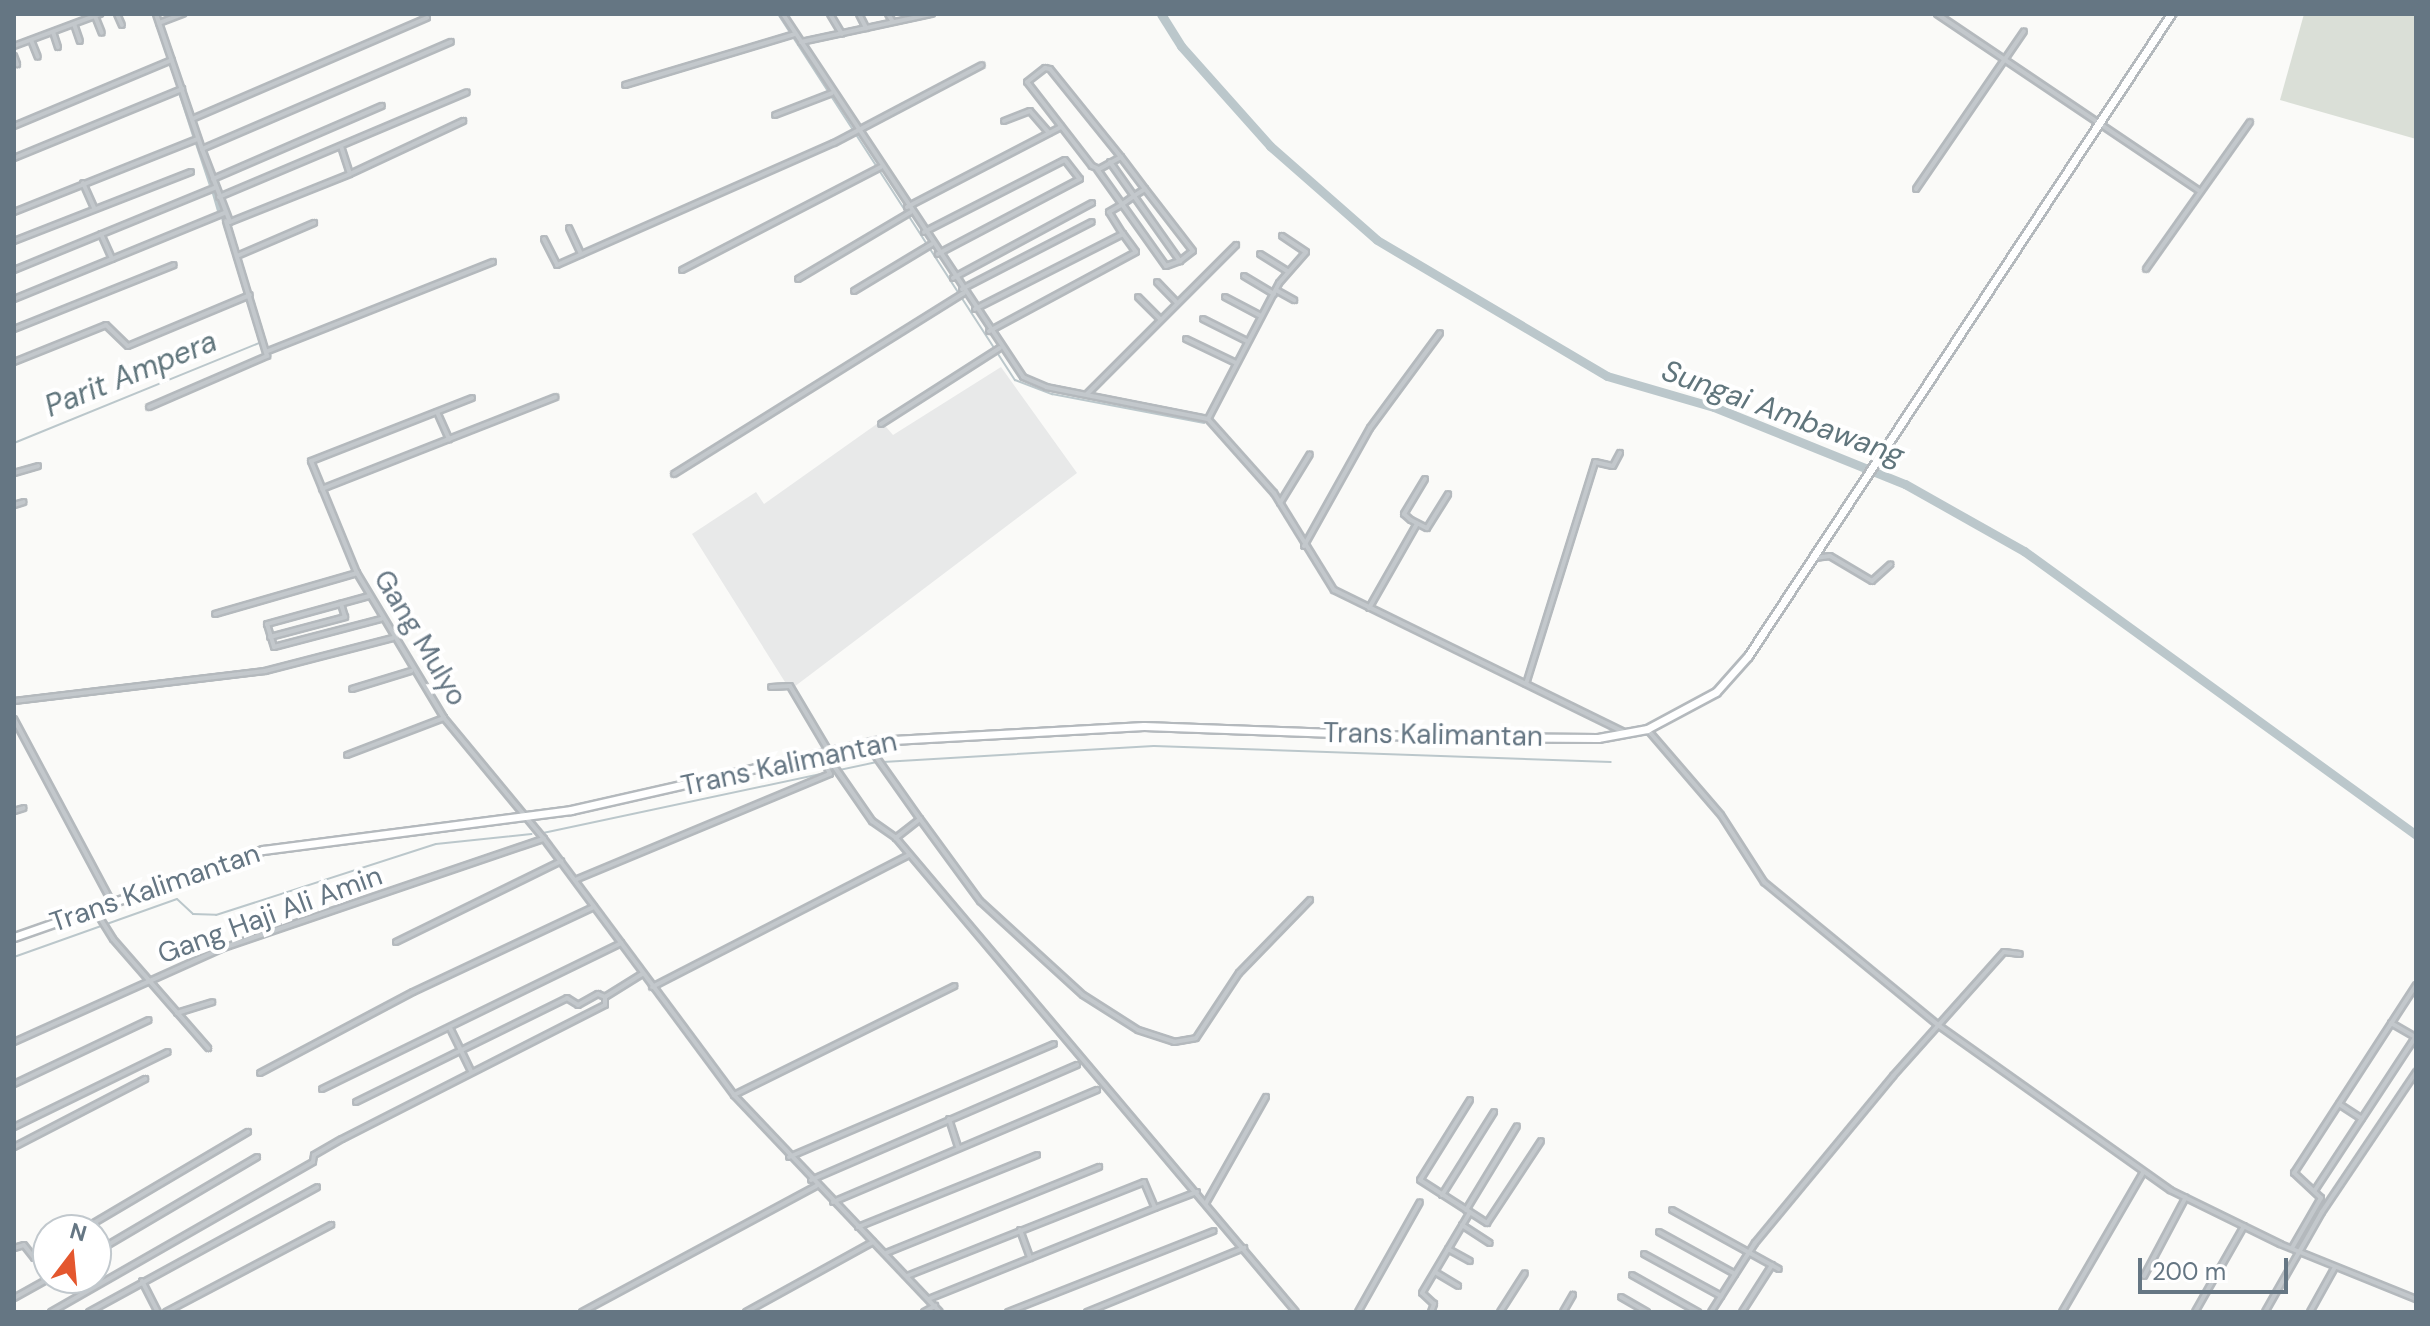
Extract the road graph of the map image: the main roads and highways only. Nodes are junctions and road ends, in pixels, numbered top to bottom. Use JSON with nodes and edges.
{"nodes":[{"id":1,"x":2171,"y":14,"type":"edge"},
{"id":2,"x":14,"y":937,"type":"edge"}],
"edges":[{"from":1,"to":2,"type":"highway","name":"Trans Kalimantan"}]}
